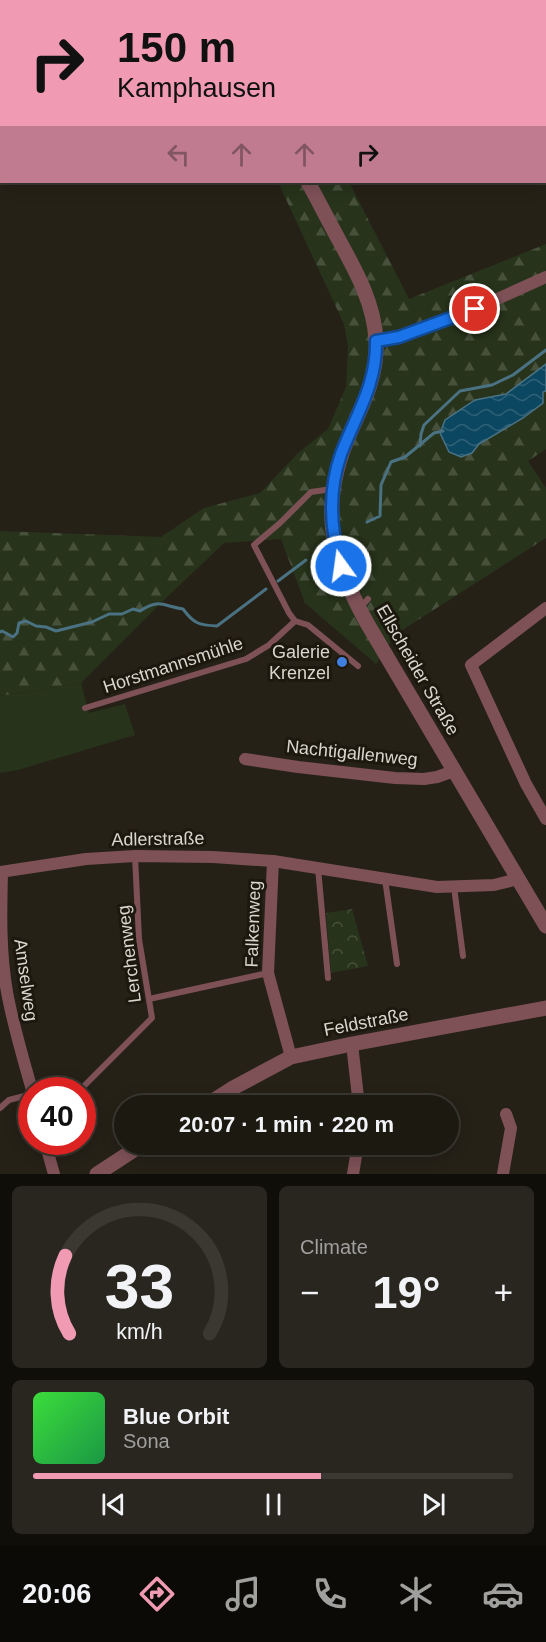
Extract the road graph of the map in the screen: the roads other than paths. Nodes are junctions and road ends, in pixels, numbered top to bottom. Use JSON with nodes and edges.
{"nodes":[{"id":1,"x":309,"y":183,"type":"edge"},
{"id":2,"x":546,"y":277,"type":"edge"},
{"id":3,"x":376,"y":341,"type":"junction"},
{"id":4,"x":333,"y":489,"type":"junction"},
{"id":5,"x":546,"y":608,"type":"edge"},
{"id":6,"x":295,"y":621,"type":"junction"},
{"id":7,"x":358,"y":666,"type":"dead end"},
{"id":8,"x":85,"y":708,"type":"dead end"},
{"id":9,"x":245,"y":759,"type":"dead end"},
{"id":10,"x":454,"y":771,"type":"junction"},
{"id":11,"x":546,"y":819,"type":"edge"},
{"id":12,"x":135,"y":856,"type":"junction"},
{"id":13,"x":273,"y":861,"type":"junction"},
{"id":14,"x":318,"y":868,"type":"junction"},
{"id":15,"x":1,"y":872,"type":"edge"},
{"id":16,"x":385,"y":879,"type":"junction"},
{"id":17,"x":518,"y":879,"type":"junction"},
{"id":18,"x":454,"y":888,"type":"junction"},
{"id":19,"x":542,"y":908,"type":"edge"},
{"id":20,"x":546,"y":926,"type":"edge"},
{"id":21,"x":463,"y":956,"type":"dead end"},
{"id":22,"x":397,"y":964,"type":"dead end"},
{"id":23,"x":268,"y":973,"type":"junction"},
{"id":24,"x":328,"y":978,"type":"dead end"},
{"id":25,"x":149,"y":999,"type":"junction"},
{"id":26,"x":546,"y":1008,"type":"edge"},
{"id":27,"x":352,"y":1044,"type":"junction"},
{"id":28,"x":291,"y":1058,"type":"junction"},
{"id":29,"x":28,"y":1077,"type":"edge"},
{"id":30,"x":93,"y":1077,"type":"edge"},
{"id":31,"x":222,"y":1095,"type":"edge"},
{"id":32,"x":358,"y":1095,"type":"edge"},
{"id":33,"x":18,"y":1097,"type":"edge"},
{"id":34,"x":0,"y":1108,"type":"edge"},
{"id":35,"x":506,"y":1114,"type":"dead end"},
{"id":36,"x":49,"y":1155,"type":"edge"},
{"id":37,"x":126,"y":1155,"type":"edge"},
{"id":38,"x":356,"y":1155,"type":"edge"},
{"id":39,"x":54,"y":1174,"type":"edge"},
{"id":40,"x":97,"y":1174,"type":"edge"},
{"id":41,"x":352,"y":1174,"type":"edge"},
{"id":42,"x":502,"y":1174,"type":"edge"}],
"edges":[{"from":1,"to":3,"type":"street","name":"Ellscheider Straße"},
{"from":2,"to":3,"type":"street"},
{"from":3,"to":4,"type":"street","name":"Ellscheider Straße"},
{"from":4,"to":6,"type":"lane"},
{"from":4,"to":10,"type":"street","name":"Ellscheider Straße"},
{"from":5,"to":11,"type":"street"},
{"from":6,"to":7,"type":"lane"},
{"from":6,"to":8,"type":"lane","name":"Horstmannsmühle"},
{"from":9,"to":10,"type":"street","name":"Nachtigallenweg"},
{"from":10,"to":17,"type":"street","name":"Ellscheider Straße"},
{"from":12,"to":13,"type":"street","name":"Adlerstraße"},
{"from":12,"to":15,"type":"street","name":"Adlerstraße"},
{"from":12,"to":25,"type":"lane","name":"Lerchenweg"},
{"from":13,"to":14,"type":"street","name":"Adlerstraße"},
{"from":13,"to":23,"type":"street","name":"Falkenweg"},
{"from":14,"to":16,"type":"street","name":"Adlerstraße"},
{"from":14,"to":24,"type":"lane"},
{"from":15,"to":29,"type":"street","name":"Amselweg"},
{"from":16,"to":18,"type":"street","name":"Adlerstraße"},
{"from":16,"to":22,"type":"lane"},
{"from":17,"to":18,"type":"street","name":"Adlerstraße"},
{"from":17,"to":19,"type":"street","name":"Ellscheider Straße"},
{"from":18,"to":21,"type":"lane"},
{"from":19,"to":20,"type":"street","name":"Ellscheider Straße"},
{"from":23,"to":25,"type":"lane"},
{"from":23,"to":28,"type":"street","name":"Falkenweg"},
{"from":25,"to":30,"type":"lane","name":"Lerchenweg"},
{"from":26,"to":27,"type":"street","name":"Feldstraße"},
{"from":27,"to":28,"type":"street","name":"Feldstraße"},
{"from":27,"to":32,"type":"street"},
{"from":28,"to":31,"type":"street","name":"Feldstraße"},
{"from":33,"to":34,"type":"lane"},
{"from":35,"to":42,"type":"street"},
{"from":36,"to":39,"type":"street"},
{"from":37,"to":40,"type":"street"},
{"from":38,"to":41,"type":"street"}]}
